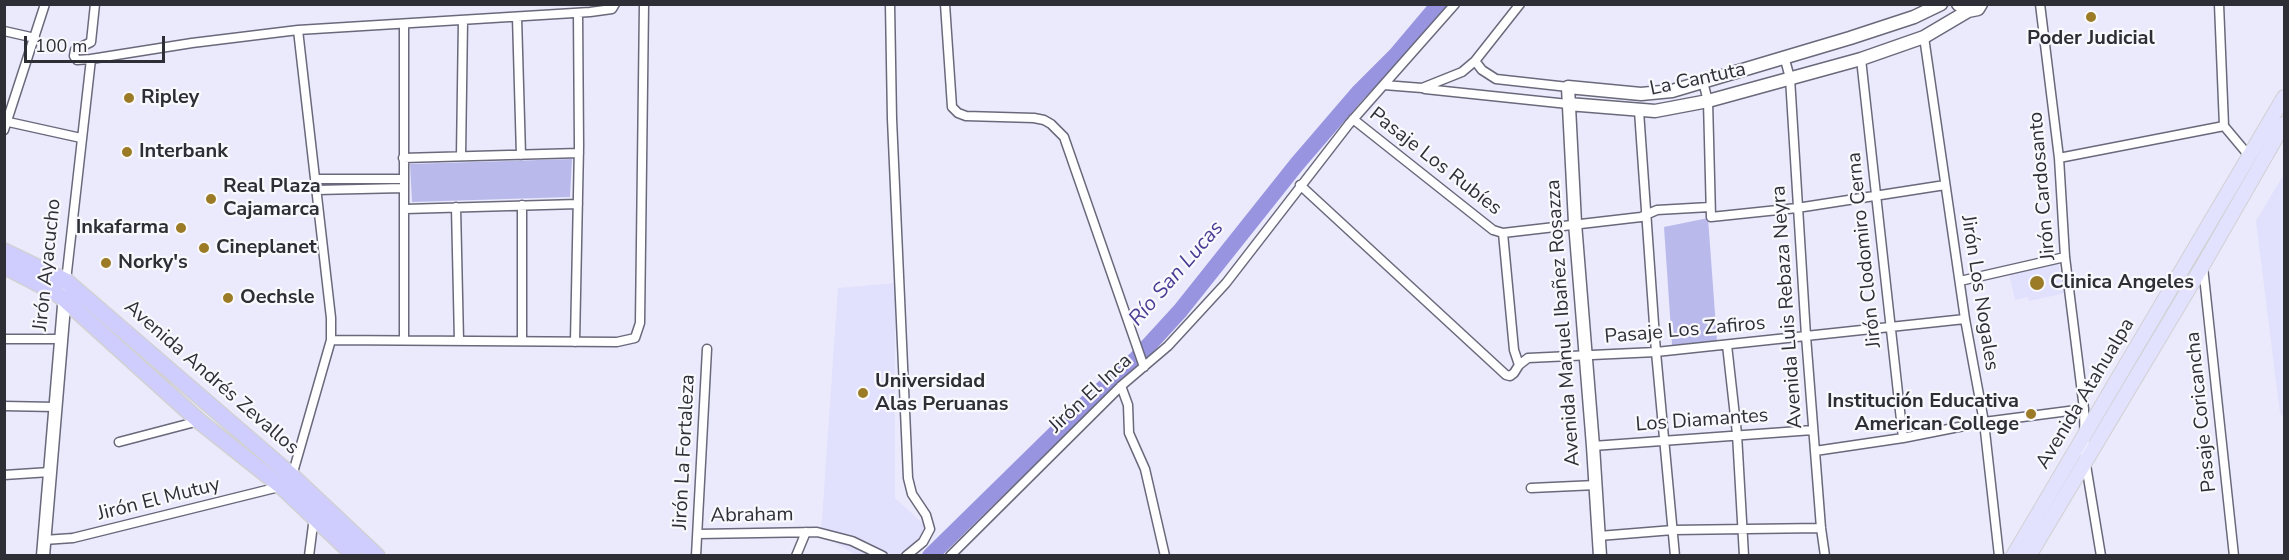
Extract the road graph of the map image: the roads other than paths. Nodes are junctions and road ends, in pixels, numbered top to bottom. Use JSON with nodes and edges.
{"nodes":[{"id":1,"x":45,"y":4,"type":"edge"},
{"id":2,"x":95,"y":4,"type":"edge"},
{"id":3,"x":615,"y":4,"type":"edge"},
{"id":4,"x":644,"y":4,"type":"edge"},
{"id":5,"x":890,"y":4,"type":"edge"},
{"id":6,"x":945,"y":4,"type":"edge"},
{"id":7,"x":1455,"y":4,"type":"edge"},
{"id":8,"x":1520,"y":4,"type":"edge"},
{"id":9,"x":1941,"y":4,"type":"edge"},
{"id":10,"x":2040,"y":4,"type":"edge"},
{"id":11,"x":2219,"y":4,"type":"edge"},
{"id":12,"x":1983,"y":5,"type":"edge"},
{"id":13,"x":1963,"y":8,"type":"edge"},
{"id":14,"x":578,"y":13,"type":"junction"},
{"id":15,"x":518,"y":17,"type":"junction"},
{"id":16,"x":463,"y":20,"type":"junction"},
{"id":17,"x":404,"y":24,"type":"junction"},
{"id":18,"x":298,"y":30,"type":"junction"},
{"id":19,"x":4,"y":31,"type":"edge"},
{"id":20,"x":1924,"y":37,"type":"junction"},
{"id":21,"x":35,"y":38,"type":"junction"},
{"id":22,"x":1784,"y":56,"type":"junction"},
{"id":23,"x":90,"y":59,"type":"junction"},
{"id":24,"x":1861,"y":59,"type":"junction"},
{"id":25,"x":1474,"y":61,"type":"junction"},
{"id":26,"x":1462,"y":72,"type":"junction"},
{"id":27,"x":1790,"y":78,"type":"junction"},
{"id":28,"x":1703,"y":82,"type":"junction"},
{"id":29,"x":1384,"y":85,"type":"junction"},
{"id":30,"x":1568,"y":87,"type":"junction"},
{"id":31,"x":1422,"y":88,"type":"junction"},
{"id":32,"x":1465,"y":93,"type":"junction"},
{"id":33,"x":2284,"y":97,"type":"edge"},
{"id":34,"x":1708,"y":101,"type":"junction"},
{"id":35,"x":1569,"y":104,"type":"junction"},
{"id":36,"x":1639,"y":111,"type":"junction"},
{"id":37,"x":1353,"y":119,"type":"junction"},
{"id":38,"x":5,"y":124,"type":"edge"},
{"id":39,"x":2284,"y":124,"type":"edge"},
{"id":40,"x":2224,"y":126,"type":"junction"},
{"id":41,"x":81,"y":138,"type":"junction"},
{"id":42,"x":579,"y":153,"type":"junction"},
{"id":43,"x":521,"y":155,"type":"junction"},
{"id":44,"x":461,"y":156,"type":"junction"},
{"id":45,"x":2250,"y":157,"type":"junction"},
{"id":46,"x":403,"y":158,"type":"junction"},
{"id":47,"x":2059,"y":158,"type":"junction"},
{"id":48,"x":315,"y":179,"type":"junction"},
{"id":49,"x":404,"y":179,"type":"junction"},
{"id":50,"x":1300,"y":185,"type":"junction"},
{"id":51,"x":1946,"y":185,"type":"junction"},
{"id":52,"x":404,"y":188,"type":"junction"},
{"id":53,"x":316,"y":190,"type":"junction"},
{"id":54,"x":1875,"y":195,"type":"junction"},
{"id":55,"x":578,"y":204,"type":"junction"},
{"id":56,"x":522,"y":205,"type":"junction"},
{"id":57,"x":456,"y":207,"type":"junction"},
{"id":58,"x":1710,"y":207,"type":"junction"},
{"id":59,"x":1797,"y":208,"type":"junction"},
{"id":60,"x":405,"y":209,"type":"junction"},
{"id":61,"x":1646,"y":215,"type":"junction"},
{"id":62,"x":1575,"y":223,"type":"junction"},
{"id":63,"x":1503,"y":233,"type":"junction"},
{"id":64,"x":4,"y":251,"type":"edge"},
{"id":65,"x":2065,"y":257,"type":"junction"},
{"id":66,"x":2203,"y":265,"type":"junction"},
{"id":67,"x":4,"y":266,"type":"edge"},
{"id":68,"x":66,"y":281,"type":"junction"},
{"id":69,"x":1960,"y":281,"type":"junction"},
{"id":70,"x":64,"y":300,"type":"junction"},
{"id":71,"x":1965,"y":319,"type":"junction"},
{"id":72,"x":1889,"y":327,"type":"junction"},
{"id":73,"x":1806,"y":336,"type":"junction"},
{"id":74,"x":4,"y":339,"type":"edge"},
{"id":75,"x":60,"y":339,"type":"junction"},
{"id":76,"x":331,"y":339,"type":"junction"},
{"id":77,"x":404,"y":340,"type":"junction"},
{"id":78,"x":459,"y":341,"type":"junction"},
{"id":79,"x":522,"y":341,"type":"junction"},
{"id":80,"x":575,"y":342,"type":"junction"},
{"id":81,"x":1727,"y":345,"type":"junction"},
{"id":82,"x":707,"y":349,"type":"dead end"},
{"id":83,"x":1656,"y":352,"type":"junction"},
{"id":84,"x":1586,"y":357,"type":"junction"},
{"id":85,"x":1143,"y":365,"type":"junction"},
{"id":86,"x":1519,"y":365,"type":"junction"},
{"id":87,"x":1121,"y":386,"type":"junction"},
{"id":88,"x":4,"y":406,"type":"edge"},
{"id":89,"x":56,"y":407,"type":"junction"},
{"id":90,"x":2084,"y":409,"type":"junction"},
{"id":91,"x":199,"y":421,"type":"junction"},
{"id":92,"x":1984,"y":422,"type":"junction"},
{"id":93,"x":1813,"y":430,"type":"junction"},
{"id":94,"x":1737,"y":434,"type":"junction"},
{"id":95,"x":2083,"y":435,"type":"junction"},
{"id":96,"x":1903,"y":438,"type":"junction"},
{"id":97,"x":1665,"y":439,"type":"junction"},
{"id":98,"x":119,"y":442,"type":"dead end"},
{"id":99,"x":1593,"y":446,"type":"junction"},
{"id":100,"x":1815,"y":451,"type":"junction"},
{"id":101,"x":2085,"y":459,"type":"junction"},
{"id":102,"x":50,"y":472,"type":"junction"},
{"id":103,"x":4,"y":475,"type":"edge"},
{"id":104,"x":287,"y":481,"type":"junction"},
{"id":105,"x":1596,"y":485,"type":"junction"},
{"id":106,"x":1531,"y":488,"type":"dead end"},
{"id":107,"x":314,"y":517,"type":"junction"},
{"id":108,"x":1821,"y":528,"type":"junction"},
{"id":109,"x":1741,"y":529,"type":"junction"},
{"id":110,"x":1673,"y":530,"type":"junction"},
{"id":111,"x":806,"y":532,"type":"junction"},
{"id":112,"x":698,"y":534,"type":"junction"},
{"id":113,"x":1599,"y":536,"type":"junction"},
{"id":114,"x":44,"y":540,"type":"junction"},
{"id":115,"x":43,"y":555,"type":"edge"},
{"id":116,"x":309,"y":555,"type":"edge"},
{"id":117,"x":355,"y":555,"type":"edge"},
{"id":118,"x":377,"y":555,"type":"edge"},
{"id":119,"x":696,"y":555,"type":"edge"},
{"id":120,"x":796,"y":555,"type":"edge"},
{"id":121,"x":883,"y":555,"type":"edge"},
{"id":122,"x":906,"y":555,"type":"edge"},
{"id":123,"x":950,"y":555,"type":"edge"},
{"id":124,"x":1165,"y":555,"type":"edge"},
{"id":125,"x":1600,"y":555,"type":"edge"},
{"id":126,"x":1675,"y":555,"type":"edge"},
{"id":127,"x":1744,"y":555,"type":"edge"},
{"id":128,"x":1825,"y":555,"type":"edge"},
{"id":129,"x":1999,"y":555,"type":"edge"},
{"id":130,"x":2013,"y":555,"type":"edge"},
{"id":131,"x":2029,"y":555,"type":"edge"},
{"id":132,"x":2101,"y":555,"type":"edge"},
{"id":133,"x":2234,"y":555,"type":"edge"}],
"edges":[{"from":1,"to":21,"type":"street"},
{"from":2,"to":23,"type":"street"},
{"from":3,"to":14,"type":"street"},
{"from":4,"to":80,"type":"street"},
{"from":5,"to":122,"type":"street"},
{"from":6,"to":85,"type":"street"},
{"from":7,"to":29,"type":"street","name":"Jirón El Inca"},
{"from":8,"to":25,"type":"street"},
{"from":9,"to":22,"type":"street","name":"La Cantuta"},
{"from":10,"to":47,"type":"street","name":"Jirón Cardosanto"},
{"from":11,"to":40,"type":"street"},
{"from":12,"to":13,"type":"street","name":"La Cantuta"},
{"from":13,"to":20,"type":"street","name":"La Cantuta"},
{"from":14,"to":15,"type":"street"},
{"from":14,"to":42,"type":"street"},
{"from":15,"to":16,"type":"street"},
{"from":15,"to":43,"type":"street"},
{"from":16,"to":17,"type":"street"},
{"from":16,"to":44,"type":"street"},
{"from":17,"to":18,"type":"street"},
{"from":17,"to":46,"type":"street"},
{"from":18,"to":23,"type":"street"},
{"from":18,"to":48,"type":"street"},
{"from":19,"to":21,"type":"street"},
{"from":20,"to":24,"type":"street","name":"La Cantuta"},
{"from":20,"to":51,"type":"street","name":"Jirón Los Nogales"},
{"from":21,"to":38,"type":"street"},
{"from":22,"to":27,"type":"street","name":"Avenida Luis Rebaza Neyra"},
{"from":22,"to":28,"type":"street","name":"La Cantuta"},
{"from":23,"to":41,"type":"street","name":"Jirón Ayacucho"},
{"from":24,"to":27,"type":"street","name":"La Cantuta"},
{"from":24,"to":54,"type":"street","name":"Jirón Clodomiro Cerna"},
{"from":25,"to":26,"type":"street"},
{"from":25,"to":30,"type":"street","name":"La Cantuta"},
{"from":26,"to":31,"type":"street"},
{"from":26,"to":32,"type":"street"},
{"from":27,"to":34,"type":"street","name":"La Cantuta"},
{"from":27,"to":59,"type":"street","name":"Avenida Luis Rebaza Neyra"},
{"from":28,"to":30,"type":"street","name":"La Cantuta"},
{"from":28,"to":34,"type":"street"},
{"from":29,"to":31,"type":"street","name":"La Cantuta"},
{"from":29,"to":37,"type":"street","name":"Jirón El Inca"},
{"from":30,"to":35,"type":"street","name":"Avenida Manuel Ibañez Rosazza"},
{"from":31,"to":32,"type":"street","name":"La Cantuta"},
{"from":32,"to":35,"type":"street","name":"La Cantuta"},
{"from":33,"to":45,"type":"main road","name":"Avenida Atahualpa"},
{"from":34,"to":36,"type":"street","name":"La Cantuta"},
{"from":34,"to":58,"type":"street"},
{"from":35,"to":36,"type":"street","name":"La Cantuta"},
{"from":35,"to":62,"type":"street","name":"Avenida Manuel Ibañez Rosazza"},
{"from":36,"to":61,"type":"street"},
{"from":37,"to":50,"type":"street","name":"Jirón El Inca"},
{"from":37,"to":63,"type":"street","name":"Pasaje Los Rubíes"},
{"from":38,"to":41,"type":"street"},
{"from":39,"to":66,"type":"main road","name":"Avenida Atahualpa"},
{"from":40,"to":45,"type":"street"},
{"from":40,"to":47,"type":"street"},
{"from":41,"to":68,"type":"street","name":"Jirón Ayacucho"},
{"from":42,"to":43,"type":"street"},
{"from":42,"to":55,"type":"street"},
{"from":43,"to":44,"type":"street"},
{"from":44,"to":46,"type":"street"},
{"from":45,"to":95,"type":"main road","name":"Avenida Atahualpa"},
{"from":46,"to":49,"type":"street"},
{"from":47,"to":65,"type":"street","name":"Jirón Cardosanto"},
{"from":48,"to":49,"type":"street"},
{"from":48,"to":53,"type":"street"},
{"from":49,"to":52,"type":"street"},
{"from":50,"to":85,"type":"street","name":"Jirón El Inca"},
{"from":50,"to":86,"type":"street","name":"Pasaje Los Zafiros"},
{"from":51,"to":54,"type":"street"},
{"from":51,"to":69,"type":"street","name":"Jirón Los Nogales"},
{"from":52,"to":53,"type":"street"},
{"from":52,"to":60,"type":"street"},
{"from":53,"to":76,"type":"street"},
{"from":54,"to":59,"type":"street"},
{"from":54,"to":72,"type":"street","name":"Jirón Clodomiro Cerna"},
{"from":55,"to":56,"type":"street"},
{"from":55,"to":80,"type":"street"},
{"from":56,"to":57,"type":"street"},
{"from":56,"to":79,"type":"street"},
{"from":57,"to":60,"type":"street"},
{"from":57,"to":78,"type":"street"},
{"from":58,"to":59,"type":"street"},
{"from":58,"to":61,"type":"street","name":"Pasaje Los Rubíes"},
{"from":59,"to":73,"type":"street","name":"Avenida Luis Rebaza Neyra"},
{"from":60,"to":77,"type":"street"},
{"from":61,"to":62,"type":"street","name":"Pasaje Los Rubíes"},
{"from":61,"to":83,"type":"street"},
{"from":62,"to":63,"type":"street","name":"Pasaje Los Rubíes"},
{"from":62,"to":84,"type":"street","name":"Avenida Manuel Ibañez Rosazza"},
{"from":63,"to":86,"type":"street"},
{"from":64,"to":68,"type":"highway","name":"Avenida Andrés Zevallos"},
{"from":65,"to":69,"type":"street"},
{"from":65,"to":90,"type":"street","name":"Jirón Cardosanto"},
{"from":66,"to":101,"type":"main road","name":"Avenida Atahualpa"},
{"from":66,"to":133,"type":"street","name":"Pasaje Coricancha"},
{"from":67,"to":70,"type":"highway","name":"Avenida Andrés Zevallos"},
{"from":68,"to":70,"type":"street","name":"Jirón Ayacucho"},
{"from":68,"to":104,"type":"highway","name":"Avenida Andrés Zevallos"},
{"from":69,"to":71,"type":"street","name":"Jirón Los Nogales"},
{"from":70,"to":75,"type":"street","name":"Jirón Ayacucho"},
{"from":70,"to":91,"type":"highway","name":"Avenida Andrés Zevallos"},
{"from":71,"to":72,"type":"street","name":"Pasaje Los Zafiros"},
{"from":71,"to":92,"type":"street","name":"Jirón Los Nogales"},
{"from":72,"to":73,"type":"street","name":"Pasaje Los Zafiros"},
{"from":72,"to":96,"type":"street","name":"Jirón Clodomiro Cerna"},
{"from":73,"to":81,"type":"street","name":"Pasaje Los Zafiros"},
{"from":73,"to":93,"type":"street","name":"Avenida Luis Rebaza Neyra"},
{"from":74,"to":75,"type":"street"},
{"from":75,"to":89,"type":"street","name":"Jirón Ayacucho"},
{"from":76,"to":77,"type":"street"},
{"from":76,"to":104,"type":"street"},
{"from":77,"to":78,"type":"street"},
{"from":78,"to":79,"type":"street"},
{"from":79,"to":80,"type":"street"},
{"from":81,"to":83,"type":"street","name":"Pasaje Los Zafiros"},
{"from":81,"to":94,"type":"street"},
{"from":82,"to":112,"type":"street","name":"Jirón La Fortaleza"},
{"from":83,"to":84,"type":"street","name":"Pasaje Los Zafiros"},
{"from":83,"to":97,"type":"street"},
{"from":84,"to":86,"type":"street","name":"Pasaje Los Zafiros"},
{"from":84,"to":99,"type":"street","name":"Avenida Manuel Ibañez Rosazza"},
{"from":85,"to":87,"type":"street","name":"Jirón El Inca"},
{"from":87,"to":123,"type":"street","name":"Jirón El Inca"},
{"from":87,"to":124,"type":"street"},
{"from":88,"to":89,"type":"street"},
{"from":89,"to":102,"type":"street","name":"Jirón Ayacucho"},
{"from":90,"to":92,"type":"street"},
{"from":90,"to":95,"type":"street","name":"Jirón Cardosanto"},
{"from":91,"to":98,"type":"street"},
{"from":91,"to":104,"type":"highway","name":"Avenida Andrés Zevallos"},
{"from":92,"to":96,"type":"street"},
{"from":92,"to":129,"type":"street","name":"Jirón Los Nogales"},
{"from":93,"to":94,"type":"street","name":"Los Diamantes"},
{"from":93,"to":100,"type":"street","name":"Avenida Luis Rebaza Neyra"},
{"from":94,"to":97,"type":"street","name":"Los Diamantes"},
{"from":94,"to":109,"type":"street"},
{"from":95,"to":101,"type":"street","name":"Jirón Cardosanto"},
{"from":95,"to":130,"type":"main road","name":"Avenida Atahualpa"},
{"from":96,"to":100,"type":"street"},
{"from":97,"to":99,"type":"street","name":"Los Diamantes"},
{"from":97,"to":110,"type":"street"},
{"from":99,"to":105,"type":"street","name":"Avenida Manuel Ibañez Rosazza"},
{"from":100,"to":108,"type":"street","name":"Avenida Luis Rebaza Neyra"},
{"from":101,"to":131,"type":"main road","name":"Avenida Atahualpa"},
{"from":101,"to":132,"type":"street","name":"Jirón Cardosanto"},
{"from":102,"to":103,"type":"street"},
{"from":102,"to":114,"type":"street","name":"Jirón Ayacucho"},
{"from":104,"to":107,"type":"highway","name":"Avenida Andrés Zevallos"},
{"from":104,"to":114,"type":"street","name":"Jirón El Mutuy"},
{"from":104,"to":118,"type":"highway","name":"Avenida Andrés Zevallos"},
{"from":105,"to":106,"type":"street"},
{"from":105,"to":113,"type":"street","name":"Avenida Manuel Ibañez Rosazza"},
{"from":107,"to":116,"type":"street"},
{"from":107,"to":117,"type":"highway","name":"Avenida Andrés Zevallos"},
{"from":108,"to":109,"type":"street"},
{"from":108,"to":128,"type":"street","name":"Avenida Luis Rebaza Neyra"},
{"from":109,"to":110,"type":"street"},
{"from":109,"to":127,"type":"street"},
{"from":110,"to":113,"type":"street"},
{"from":110,"to":126,"type":"street"},
{"from":111,"to":112,"type":"street","name":"Abraham"},
{"from":111,"to":120,"type":"street"},
{"from":111,"to":121,"type":"street","name":"Abraham"},
{"from":112,"to":119,"type":"street","name":"Jirón La Fortaleza"},
{"from":113,"to":125,"type":"street","name":"Avenida Manuel Ibañez Rosazza"},
{"from":114,"to":115,"type":"street","name":"Jirón Ayacucho"}]}
